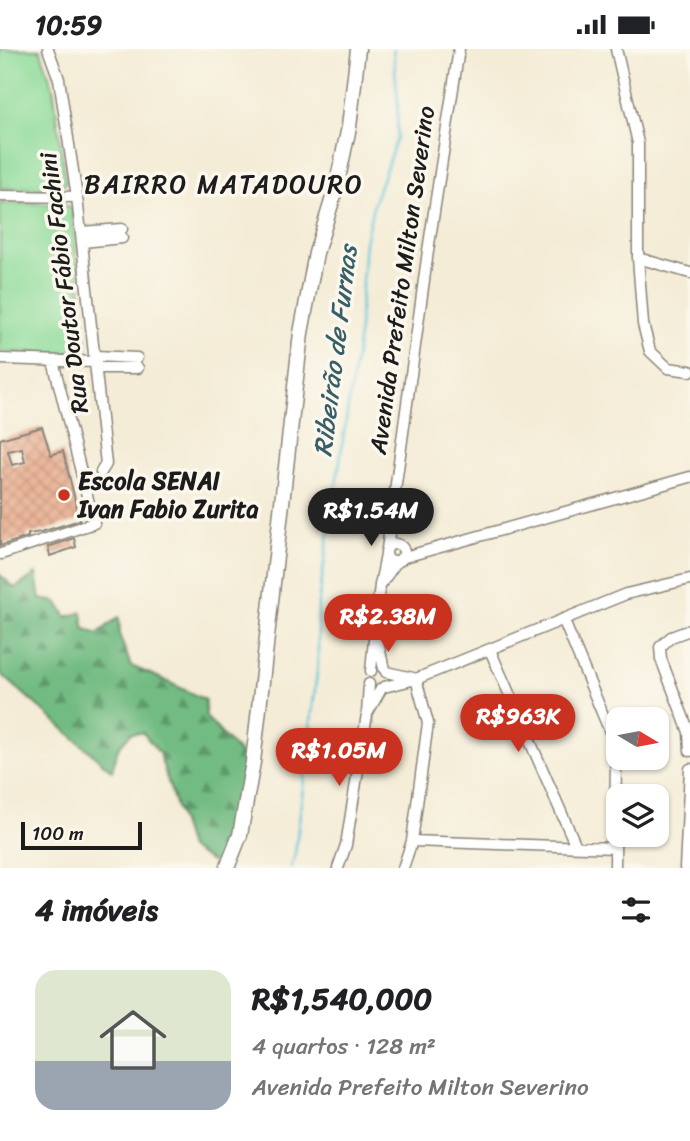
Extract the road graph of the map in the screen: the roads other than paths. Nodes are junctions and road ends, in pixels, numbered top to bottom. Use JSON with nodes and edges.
{"nodes":[{"id":1,"x":48,"y":49,"type":"edge"},
{"id":2,"x":358,"y":49,"type":"edge"},
{"id":3,"x":459,"y":49,"type":"edge"},
{"id":4,"x":616,"y":49,"type":"edge"},
{"id":5,"x":0,"y":195,"type":"edge"},
{"id":6,"x":77,"y":197,"type":"junction"},
{"id":7,"x":122,"y":233,"type":"dead end"},
{"id":8,"x":82,"y":237,"type":"junction"},
{"id":9,"x":638,"y":258,"type":"junction"},
{"id":10,"x":690,"y":273,"type":"edge"},
{"id":11,"x":0,"y":359,"type":"edge"},
{"id":12,"x":53,"y":361,"type":"junction"},
{"id":13,"x":96,"y":362,"type":"junction"},
{"id":14,"x":138,"y":363,"type":"dead end"},
{"id":15,"x":690,"y":371,"type":"edge"},
{"id":16,"x":101,"y":473,"type":"dead end"},
{"id":17,"x":690,"y":477,"type":"edge"},
{"id":18,"x":391,"y":518,"type":"junction"},
{"id":19,"x":387,"y":552,"type":"junction"},
{"id":20,"x":400,"y":553,"type":"junction"},
{"id":21,"x":1,"y":554,"type":"edge"},
{"id":22,"x":690,"y":579,"type":"edge"},
{"id":23,"x":380,"y":585,"type":"junction"},
{"id":24,"x":563,"y":618,"type":"junction"},
{"id":25,"x":375,"y":629,"type":"junction"},
{"id":26,"x":690,"y":630,"type":"edge"},
{"id":27,"x":490,"y":650,"type":"junction"},
{"id":28,"x":371,"y":671,"type":"junction"},
{"id":29,"x":385,"y":671,"type":"junction"},
{"id":30,"x":416,"y":679,"type":"junction"},
{"id":31,"x":369,"y":684,"type":"junction"},
{"id":32,"x":383,"y":688,"type":"junction"},
{"id":33,"x":367,"y":714,"type":"junction"},
{"id":34,"x":690,"y":751,"type":"edge"},
{"id":35,"x":690,"y":769,"type":"edge"},
{"id":36,"x":412,"y":841,"type":"junction"},
{"id":37,"x":576,"y":846,"type":"junction"},
{"id":38,"x":615,"y":848,"type":"junction"},
{"id":39,"x":687,"y":863,"type":"edge"},
{"id":40,"x":228,"y":868,"type":"edge"},
{"id":41,"x":338,"y":868,"type":"edge"},
{"id":42,"x":403,"y":868,"type":"edge"},
{"id":43,"x":615,"y":868,"type":"edge"}],
"edges":[{"from":1,"to":6,"type":"street","name":"Rua Doutor Fábio Fachini"},
{"from":2,"to":40,"type":"main road"},
{"from":3,"to":18,"type":"street","name":"Avenida Prefeito Milton Severino"},
{"from":4,"to":9,"type":"street"},
{"from":5,"to":6,"type":"street"},
{"from":6,"to":8,"type":"street","name":"Rua Doutor Fábio Fachini"},
{"from":7,"to":8,"type":"street"},
{"from":8,"to":13,"type":"street","name":"Rua Doutor Fábio Fachini"},
{"from":9,"to":10,"type":"street"},
{"from":9,"to":15,"type":"street"},
{"from":11,"to":12,"type":"street"},
{"from":12,"to":13,"type":"street"},
{"from":12,"to":21,"type":"street"},
{"from":13,"to":14,"type":"street"},
{"from":13,"to":16,"type":"street","name":"Rua Doutor Fábio Fachini"},
{"from":17,"to":20,"type":"street"},
{"from":18,"to":19,"type":"street","name":"Avenida Prefeito Milton Severino"},
{"from":18,"to":20,"type":"street","name":"Avenida Prefeito Milton Severino"},
{"from":19,"to":20,"type":"street"},
{"from":19,"to":23,"type":"street","name":"Avenida Prefeito Milton Severino"},
{"from":20,"to":23,"type":"street","name":"Avenida Prefeito Milton Severino"},
{"from":22,"to":24,"type":"street"},
{"from":23,"to":25,"type":"street","name":"Avenida Prefeito Milton Severino"},
{"from":24,"to":27,"type":"street"},
{"from":24,"to":38,"type":"street"},
{"from":25,"to":28,"type":"street","name":"Avenida Prefeito Milton Severino"},
{"from":25,"to":29,"type":"street","name":"Avenida Prefeito Milton Severino"},
{"from":26,"to":34,"type":"street"},
{"from":27,"to":30,"type":"street"},
{"from":27,"to":37,"type":"street"},
{"from":28,"to":29,"type":"street"},
{"from":28,"to":31,"type":"street","name":"Avenida Prefeito Milton Severino"},
{"from":29,"to":30,"type":"street"},
{"from":29,"to":32,"type":"street","name":"Avenida Prefeito Milton Severino"},
{"from":30,"to":32,"type":"street"},
{"from":30,"to":36,"type":"street"},
{"from":31,"to":32,"type":"street"},
{"from":31,"to":33,"type":"street","name":"Avenida Prefeito Milton Severino"},
{"from":32,"to":33,"type":"street","name":"Avenida Prefeito Milton Severino"},
{"from":33,"to":41,"type":"street","name":"Avenida Prefeito Milton Severino"},
{"from":35,"to":39,"type":"street"},
{"from":36,"to":37,"type":"street"},
{"from":36,"to":42,"type":"street"},
{"from":37,"to":38,"type":"street"},
{"from":38,"to":43,"type":"street"}]}
